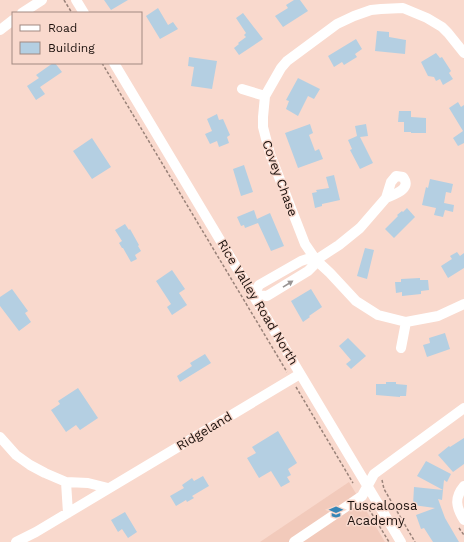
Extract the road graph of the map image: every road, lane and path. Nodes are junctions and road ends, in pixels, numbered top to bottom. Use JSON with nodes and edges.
{"nodes":[{"id":1,"x":42,"y":0,"type":"edge"},
{"id":2,"x":64,"y":0,"type":"edge"},
{"id":3,"x":76,"y":0,"type":"edge"},
{"id":4,"x":405,"y":4,"type":"edge"},
{"id":5,"x":24,"y":12,"type":"edge"},
{"id":6,"x":71,"y":12,"type":"edge"},
{"id":7,"x":83,"y":12,"type":"edge"},
{"id":8,"x":12,"y":21,"type":"edge"},
{"id":9,"x":0,"y":30,"type":"edge"},
{"id":10,"x":464,"y":53,"type":"edge"},
{"id":11,"x":103,"y":64,"type":"edge"},
{"id":12,"x":115,"y":64,"type":"edge"},
{"id":13,"x":242,"y":89,"type":"dead end"},
{"id":14,"x":265,"y":96,"type":"junction"},
{"id":15,"x":386,"y":198,"type":"dead end"},
{"id":16,"x":316,"y":260,"type":"junction"},
{"id":17,"x":254,"y":295,"type":"junction"},
{"id":18,"x":464,"y":304,"type":"edge"},
{"id":19,"x":406,"y":322,"type":"junction"},
{"id":20,"x":401,"y":348,"type":"dead end"},
{"id":21,"x":296,"y":376,"type":"junction"},
{"id":22,"x":464,"y":408,"type":"edge"},
{"id":23,"x":0,"y":437,"type":"edge"},
{"id":24,"x":382,"y":476,"type":"dead end"},
{"id":25,"x":66,"y":482,"type":"junction"},
{"id":26,"x":353,"y":483,"type":"dead end"},
{"id":27,"x":367,"y":486,"type":"junction"},
{"id":28,"x":464,"y":486,"type":"edge"},
{"id":29,"x":108,"y":488,"type":"junction"},
{"id":30,"x":369,"y":509,"type":"dead end"},
{"id":31,"x":68,"y":513,"type":"junction"},
{"id":32,"x":464,"y":520,"type":"edge"},
{"id":33,"x":16,"y":542,"type":"edge"},
{"id":34,"x":294,"y":542,"type":"edge"},
{"id":35,"x":389,"y":542,"type":"edge"},
{"id":36,"x":400,"y":542,"type":"edge"},
{"id":37,"x":415,"y":542,"type":"edge"}],
"edges":[{"from":1,"to":5,"type":"street"},
{"from":2,"to":6,"type":"path"},
{"from":3,"to":7,"type":"street"},
{"from":4,"to":10,"type":"street"},
{"from":4,"to":14,"type":"street","name":"Covey Chase"},
{"from":8,"to":9,"type":"street"},
{"from":11,"to":21,"type":"path"},
{"from":12,"to":17,"type":"street","name":"Rice Valley Road North"},
{"from":13,"to":14,"type":"street"},
{"from":14,"to":16,"type":"street","name":"Covey Chase"},
{"from":15,"to":16,"type":"street"},
{"from":16,"to":17,"type":"street"},
{"from":16,"to":19,"type":"street","name":"Covey Chase"},
{"from":17,"to":21,"type":"street","name":"Rice Valley Road North"},
{"from":18,"to":19,"type":"street","name":"Covey Chase"},
{"from":19,"to":20,"type":"street"},
{"from":21,"to":26,"type":"path"},
{"from":21,"to":27,"type":"street","name":"Rice Valley Road North"},
{"from":21,"to":29,"type":"street","name":"Ridgeland"},
{"from":22,"to":27,"type":"street"},
{"from":23,"to":25,"type":"street"},
{"from":24,"to":37,"type":"path"},
{"from":25,"to":29,"type":"street"},
{"from":25,"to":31,"type":"street"},
{"from":27,"to":34,"type":"street"},
{"from":27,"to":36,"type":"street","name":"Rice Valley Road North"},
{"from":28,"to":32,"type":"street"},
{"from":29,"to":31,"type":"street","name":"Ridgeland"},
{"from":30,"to":35,"type":"path"},
{"from":31,"to":33,"type":"street","name":"Ridgeland"}]}
